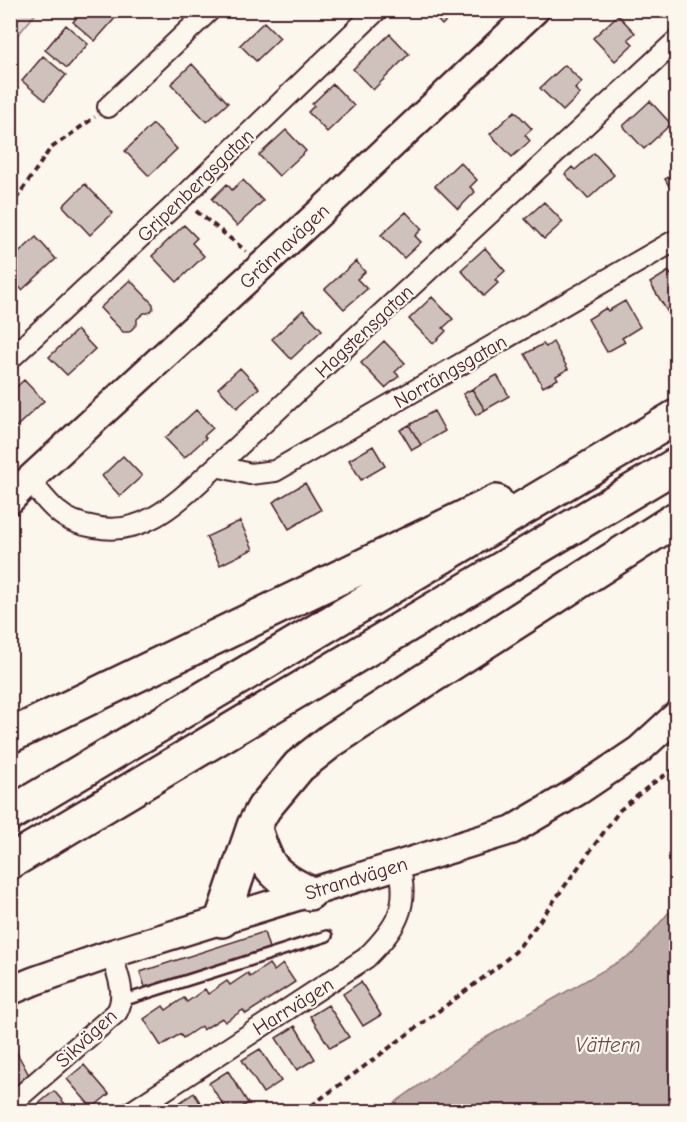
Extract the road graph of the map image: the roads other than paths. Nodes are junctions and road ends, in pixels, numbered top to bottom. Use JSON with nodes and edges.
{"nodes":[{"id":1,"x":210,"y":10,"type":"edge"},
{"id":2,"x":377,"y":10,"type":"edge"},
{"id":3,"x":536,"y":10,"type":"edge"},
{"id":4,"x":676,"y":41,"type":"edge"},
{"id":5,"x":108,"y":107,"type":"road end"},
{"id":6,"x":676,"y":240,"type":"edge"},
{"id":7,"x":10,"y":358,"type":"edge"},
{"id":8,"x":676,"y":416,"type":"edge"},
{"id":9,"x":676,"y":465,"type":"edge"},
{"id":10,"x":217,"y":466,"type":"junction"},
{"id":11,"x":20,"y":483,"type":"edge"},
{"id":12,"x":10,"y":500,"type":"edge"},
{"id":13,"x":676,"y":519,"type":"edge"},
{"id":14,"x":676,"y":716,"type":"edge"},
{"id":15,"x":10,"y":736,"type":"edge"},
{"id":16,"x":10,"y":814,"type":"edge"},
{"id":17,"x":254,"y":826,"type":"junction"},
{"id":18,"x":10,"y":862,"type":"edge"},
{"id":19,"x":399,"y":865,"type":"junction"},
{"id":20,"x":309,"y":893,"type":"junction"},
{"id":21,"x":222,"y":920,"type":"junction"},
{"id":22,"x":327,"y":936,"type":"dead end"},
{"id":23,"x":111,"y":954,"type":"junction"},
{"id":24,"x":10,"y":991,"type":"edge"},
{"id":25,"x":122,"y":1001,"type":"junction"},
{"id":26,"x":10,"y":1105,"type":"edge"},
{"id":27,"x":131,"y":1112,"type":"edge"}],
"edges":[{"from":1,"to":5,"type":"street"},
{"from":2,"to":7,"type":"street","name":"Gripenbergsgatan"},
{"from":3,"to":11,"type":"main road","name":"Grännavägen"},
{"from":4,"to":10,"type":"street","name":"Hagstensgatan"},
{"from":6,"to":10,"type":"street","name":"Norrängsgatan"},
{"from":8,"to":15,"type":"highway"},
{"from":8,"to":16,"type":"highway"},
{"from":9,"to":18,"type":"highway"},
{"from":10,"to":11,"type":"street","name":"Hagstensgatan"},
{"from":11,"to":12,"type":"main road","name":"Grännavägen"},
{"from":13,"to":17,"type":"highway"},
{"from":14,"to":19,"type":"main road","name":"Strandvägen"},
{"from":17,"to":20,"type":"highway"},
{"from":17,"to":21,"type":"highway"},
{"from":19,"to":20,"type":"main road","name":"Strandvägen"},
{"from":19,"to":27,"type":"street","name":"Harrvägen"},
{"from":20,"to":21,"type":"main road","name":"Strandvägen"},
{"from":21,"to":23,"type":"main road","name":"Strandvägen"},
{"from":22,"to":25,"type":"lane"},
{"from":23,"to":24,"type":"main road","name":"Strandvägen"},
{"from":23,"to":25,"type":"street","name":"Sikvägen"},
{"from":25,"to":26,"type":"street","name":"Sikvägen"}]}
